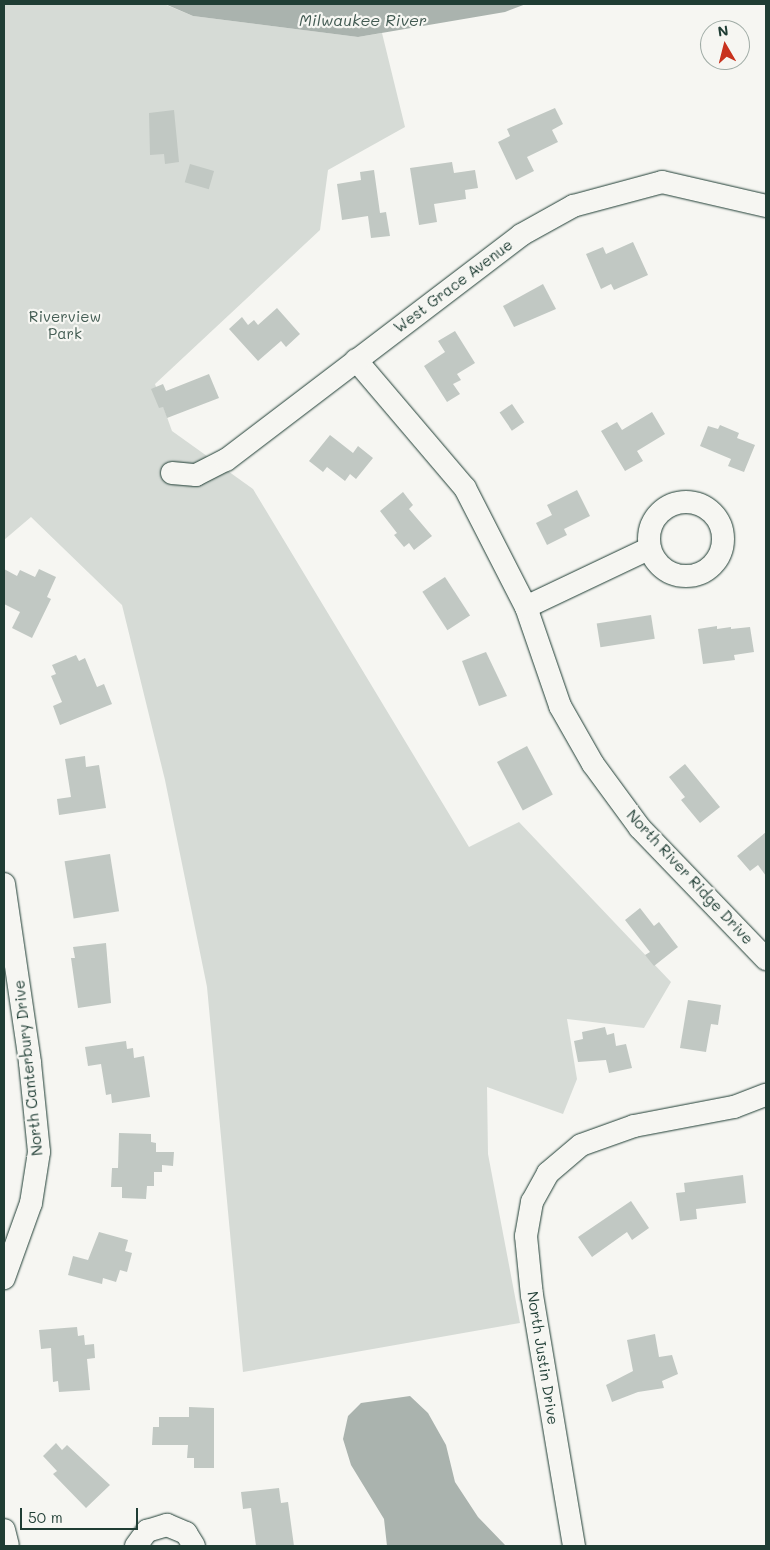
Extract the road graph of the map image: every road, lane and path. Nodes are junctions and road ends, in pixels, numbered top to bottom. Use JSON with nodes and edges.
{"nodes":[{"id":1,"x":766,"y":206,"type":"edge"},
{"id":2,"x":356,"y":360,"type":"junction"},
{"id":3,"x":172,"y":474,"type":"dead end"},
{"id":4,"x":650,"y":548,"type":"dead end"},
{"id":5,"x":526,"y":607,"type":"junction"},
{"id":6,"x":4,"y":884,"type":"edge"},
{"id":7,"x":766,"y":959,"type":"edge"},
{"id":8,"x":766,"y":1095,"type":"edge"},
{"id":9,"x":4,"y":1278,"type":"edge"},
{"id":10,"x":4,"y":1530,"type":"edge"},
{"id":11,"x":8,"y":1546,"type":"edge"},
{"id":12,"x":136,"y":1546,"type":"edge"},
{"id":13,"x":194,"y":1546,"type":"edge"},
{"id":14,"x":574,"y":1546,"type":"edge"}],
"edges":[{"from":1,"to":2,"type":"street","name":"West Grace Avenue"},
{"from":2,"to":3,"type":"street","name":"West Grace Avenue"},
{"from":2,"to":5,"type":"street","name":"North River Ridge Drive"},
{"from":4,"to":5,"type":"street"},
{"from":5,"to":7,"type":"street","name":"North River Ridge Drive"},
{"from":6,"to":9,"type":"street","name":"North Canterbury Drive"},
{"from":8,"to":14,"type":"street","name":"North Justin Drive"},
{"from":10,"to":11,"type":"street"},
{"from":12,"to":13,"type":"street"}]}
